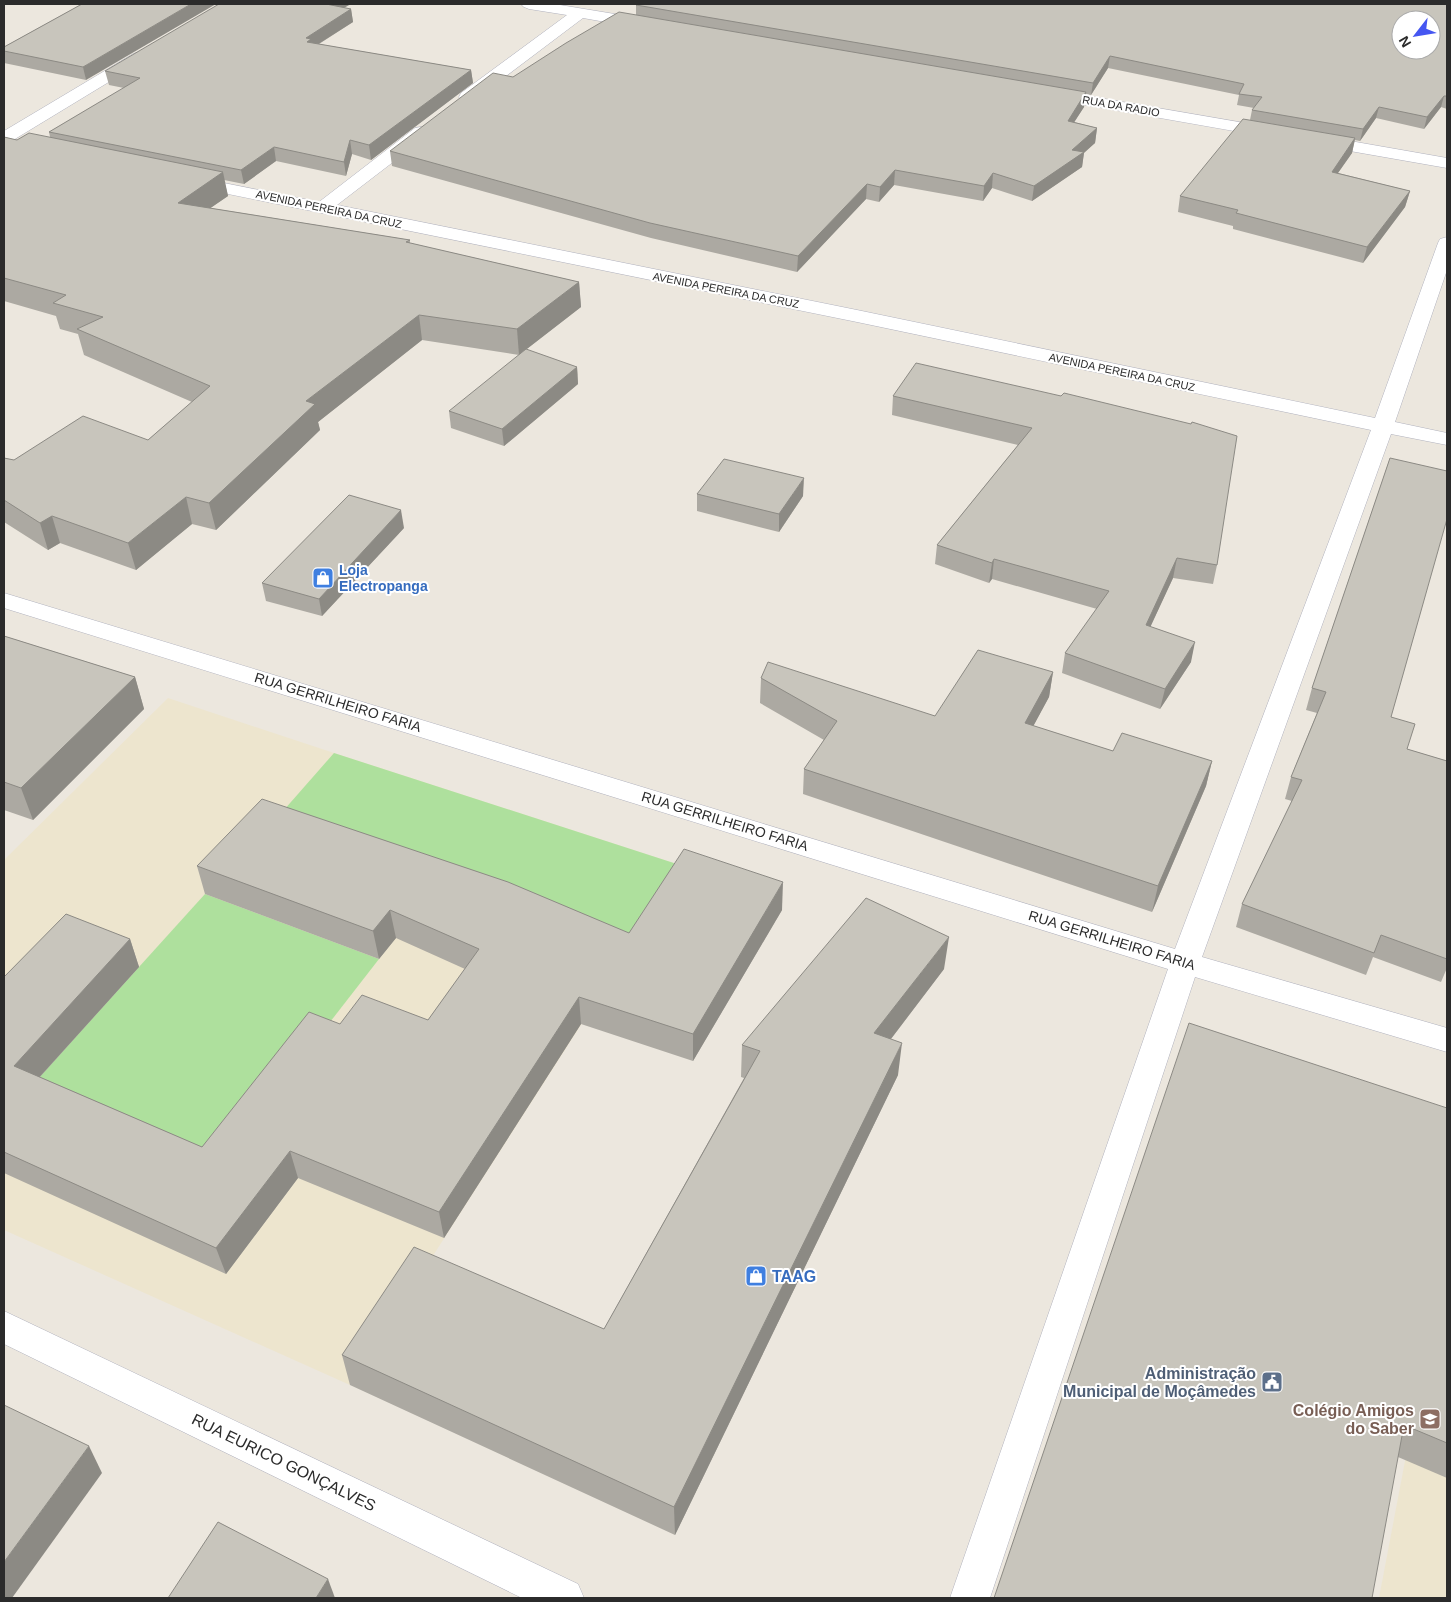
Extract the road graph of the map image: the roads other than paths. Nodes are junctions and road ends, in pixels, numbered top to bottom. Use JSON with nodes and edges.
{"nodes":[{"id":1,"x":529,"y":4,"type":"edge"},
{"id":2,"x":602,"y":4,"type":"edge"},
{"id":3,"x":580,"y":13,"type":"junction"},
{"id":4,"x":154,"y":49,"type":"edge"},
{"id":5,"x":456,"y":106,"type":"edge"},
{"id":6,"x":1280,"y":120,"type":"edge"},
{"id":7,"x":432,"y":124,"type":"edge"},
{"id":8,"x":1300,"y":132,"type":"junction"},
{"id":9,"x":4,"y":138,"type":"edge"},
{"id":10,"x":4,"y":143,"type":"edge"},
{"id":11,"x":23,"y":147,"type":"edge"},
{"id":12,"x":1447,"y":148,"type":"edge"},
{"id":13,"x":1447,"y":163,"type":"edge"},
{"id":14,"x":168,"y":176,"type":"edge"},
{"id":15,"x":322,"y":208,"type":"junction"},
{"id":16,"x":1447,"y":242,"type":"edge"},
{"id":17,"x":1383,"y":426,"type":"junction"},
{"id":18,"x":1447,"y":439,"type":"edge"},
{"id":19,"x":4,"y":600,"type":"edge"},
{"id":20,"x":1185,"y":963,"type":"junction"},
{"id":21,"x":1447,"y":1040,"type":"edge"},
{"id":22,"x":4,"y":1327,"type":"edge"},
{"id":23,"x":564,"y":1598,"type":"edge"},
{"id":24,"x":970,"y":1598,"type":"edge"}],
"edges":[{"from":1,"to":3,"type":"street"},
{"from":2,"to":3,"type":"street"},
{"from":3,"to":5,"type":"street"},
{"from":4,"to":9,"type":"street"},
{"from":6,"to":8,"type":"street","name":"RUA DA RADIO"},
{"from":7,"to":15,"type":"street"},
{"from":8,"to":12,"type":"street","name":"RUA DA RADIO"},
{"from":8,"to":13,"type":"street","name":"RUA DA RADIO"},
{"from":10,"to":11,"type":"street"},
{"from":14,"to":15,"type":"street","name":"AVENIDA PEREIRA DA CRUZ"},
{"from":15,"to":17,"type":"street","name":"AVENIDA PEREIRA DA CRUZ"},
{"from":16,"to":17,"type":"street"},
{"from":17,"to":18,"type":"street","name":"AVENIDA PEREIRA DA CRUZ"},
{"from":17,"to":20,"type":"street"},
{"from":19,"to":20,"type":"street","name":"RUA GERRILHEIRO FARIA"},
{"from":20,"to":21,"type":"street","name":"RUA GERRILHEIRO FARIA"},
{"from":20,"to":24,"type":"street"},
{"from":22,"to":23,"type":"street","name":"RUA EURICO GONÇALVES"}]}
